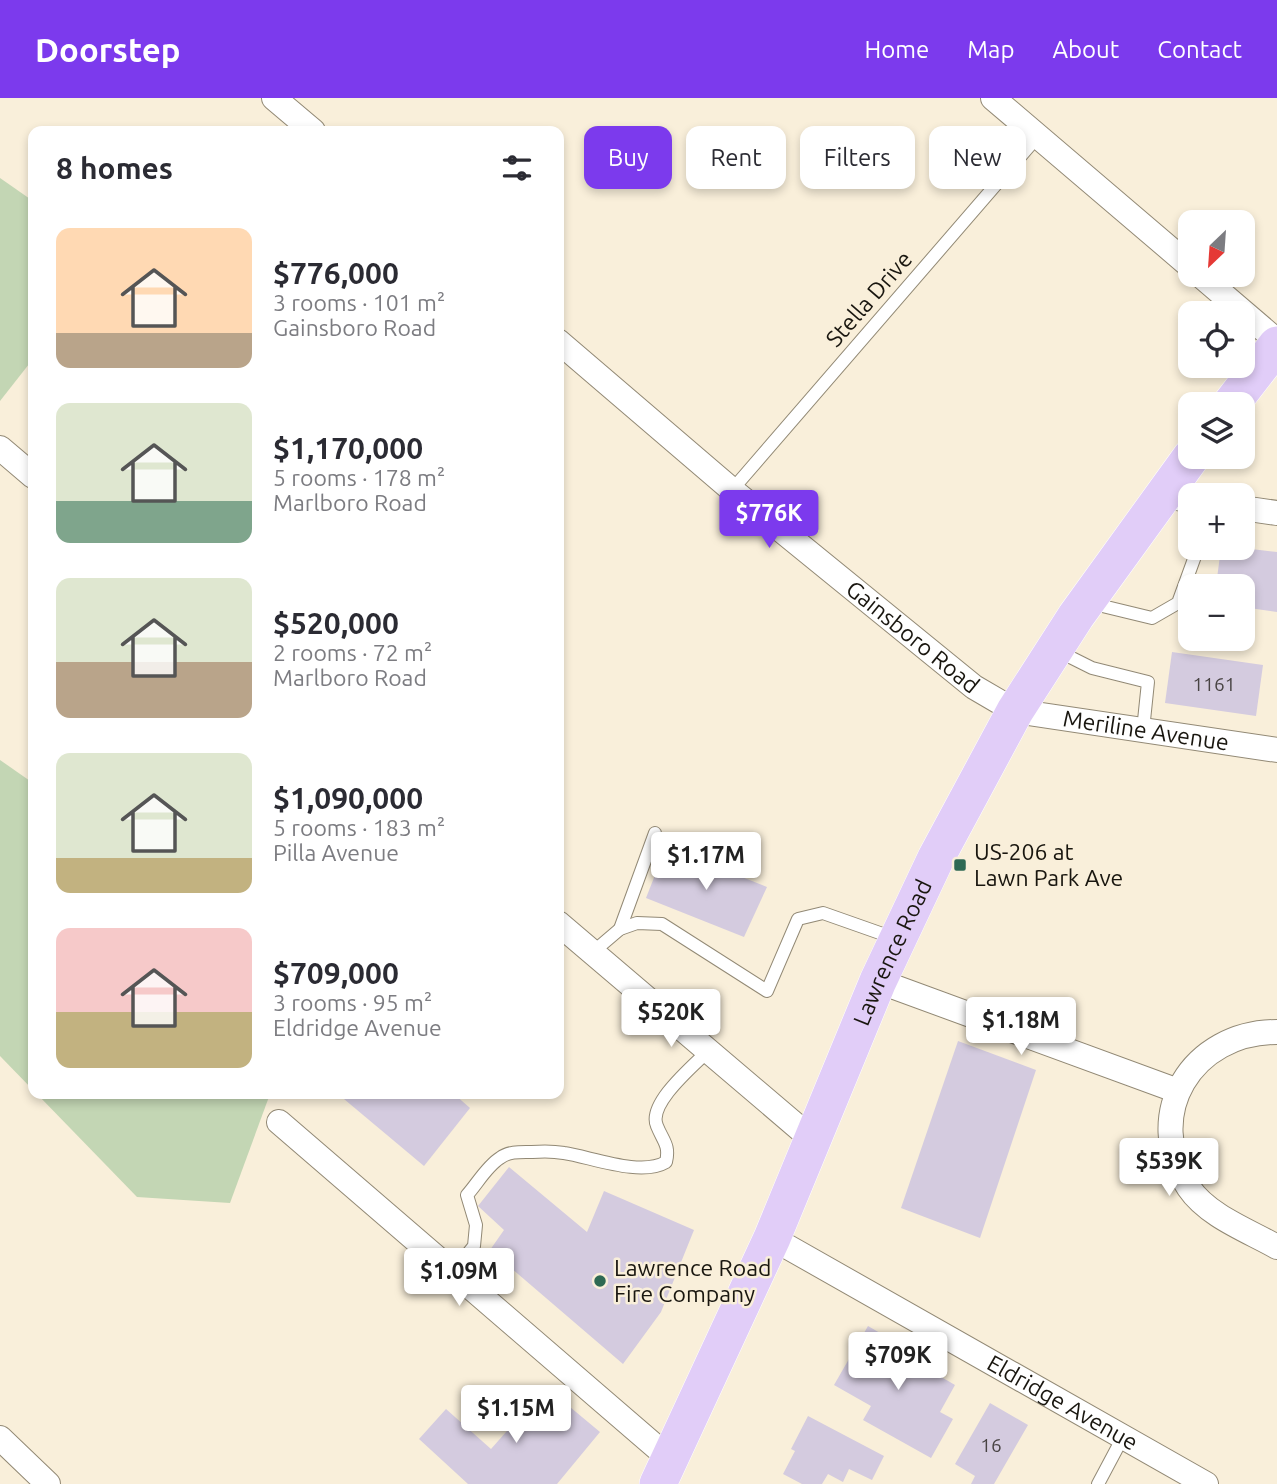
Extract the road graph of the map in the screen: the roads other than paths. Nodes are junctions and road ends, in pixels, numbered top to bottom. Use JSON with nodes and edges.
{"nodes":[{"id":1,"x":274,"y":98,"type":"edge"},
{"id":2,"x":993,"y":98,"type":"edge"},
{"id":3,"x":307,"y":126,"type":"edge"},
{"id":4,"x":1038,"y":136,"type":"junction"},
{"id":5,"x":1178,"y":256,"type":"edge"},
{"id":6,"x":1214,"y":287,"type":"edge"},
{"id":7,"x":1277,"y":343,"type":"edge"},
{"id":8,"x":564,"y":346,"type":"edge"},
{"id":9,"x":1240,"y":392,"type":"edge"},
{"id":10,"x":0,"y":448,"type":"edge"},
{"id":11,"x":1187,"y":469,"type":"edge"},
{"id":12,"x":28,"y":472,"type":"edge"},
{"id":13,"x":732,"y":490,"type":"junction"},
{"id":14,"x":1176,"y":498,"type":"edge"},
{"id":15,"x":1255,"y":510,"type":"edge"},
{"id":16,"x":1277,"y":513,"type":"edge"},
{"id":17,"x":1194,"y":560,"type":"edge"},
{"id":18,"x":1086,"y":602,"type":"junction"},
{"id":19,"x":1055,"y":649,"type":"junction"},
{"id":20,"x":1015,"y":711,"type":"junction"},
{"id":21,"x":1143,"y":730,"type":"junction"},
{"id":22,"x":1277,"y":750,"type":"edge"},
{"id":23,"x":654,"y":833,"type":"dead end"},
{"id":24,"x":564,"y":928,"type":"edge"},
{"id":25,"x":620,"y":929,"type":"junction"},
{"id":26,"x":898,"y":939,"type":"junction"},
{"id":27,"x":593,"y":952,"type":"junction"},
{"id":28,"x":878,"y":981,"type":"junction"},
{"id":29,"x":1277,"y":1032,"type":"edge"},
{"id":30,"x":708,"y":1051,"type":"junction"},
{"id":31,"x":1178,"y":1091,"type":"junction"},
{"id":32,"x":279,"y":1122,"type":"dead end"},
{"id":33,"x":813,"y":1140,"type":"junction"},
{"id":34,"x":772,"y":1238,"type":"junction"},
{"id":35,"x":1277,"y":1247,"type":"edge"},
{"id":36,"x":453,"y":1272,"type":"junction"},
{"id":37,"x":1123,"y":1437,"type":"junction"},
{"id":38,"x":0,"y":1438,"type":"edge"},
{"id":39,"x":664,"y":1471,"type":"edge"},
{"id":40,"x":48,"y":1484,"type":"edge"},
{"id":41,"x":1098,"y":1484,"type":"edge"},
{"id":42,"x":1206,"y":1484,"type":"edge"}],
"edges":[{"from":1,"to":3,"type":"street"},
{"from":2,"to":4,"type":"street"},
{"from":4,"to":5,"type":"street"},
{"from":4,"to":13,"type":"lane","name":"Stella Drive"},
{"from":6,"to":7,"type":"street"},
{"from":7,"to":9,"type":"main road"},
{"from":8,"to":13,"type":"street","name":"Gainsboro Road"},
{"from":10,"to":12,"type":"street"},
{"from":11,"to":14,"type":"main road","name":"Lawrence Road"},
{"from":13,"to":20,"type":"street","name":"Gainsboro Road"},
{"from":14,"to":18,"type":"main road","name":"Lawrence Road"},
{"from":15,"to":16,"type":"street"},
{"from":17,"to":18,"type":"lane"},
{"from":18,"to":19,"type":"main road","name":"Lawrence Road"},
{"from":19,"to":20,"type":"main road","name":"Lawrence Road"},
{"from":19,"to":21,"type":"lane"},
{"from":20,"to":21,"type":"street","name":"Meriline Avenue"},
{"from":20,"to":26,"type":"main road","name":"Lawrence Road"},
{"from":21,"to":22,"type":"street","name":"Meriline Avenue"},
{"from":23,"to":25,"type":"lane"},
{"from":24,"to":27,"type":"street"},
{"from":25,"to":26,"type":"lane"},
{"from":25,"to":27,"type":"lane"},
{"from":26,"to":28,"type":"main road","name":"Lawrence Road"},
{"from":27,"to":30,"type":"street"},
{"from":28,"to":31,"type":"street"},
{"from":28,"to":33,"type":"main road","name":"Lawrence Road"},
{"from":29,"to":31,"type":"street"},
{"from":30,"to":33,"type":"street"},
{"from":30,"to":36,"type":"lane"},
{"from":31,"to":35,"type":"street"},
{"from":32,"to":36,"type":"street"},
{"from":33,"to":34,"type":"main road","name":"Lawrence Road"},
{"from":34,"to":37,"type":"street","name":"Eldridge Avenue"},
{"from":34,"to":39,"type":"main road","name":"Lawrence Road"},
{"from":36,"to":39,"type":"street"},
{"from":37,"to":41,"type":"lane"},
{"from":37,"to":42,"type":"street","name":"Eldridge Avenue"},
{"from":38,"to":40,"type":"street"}]}
